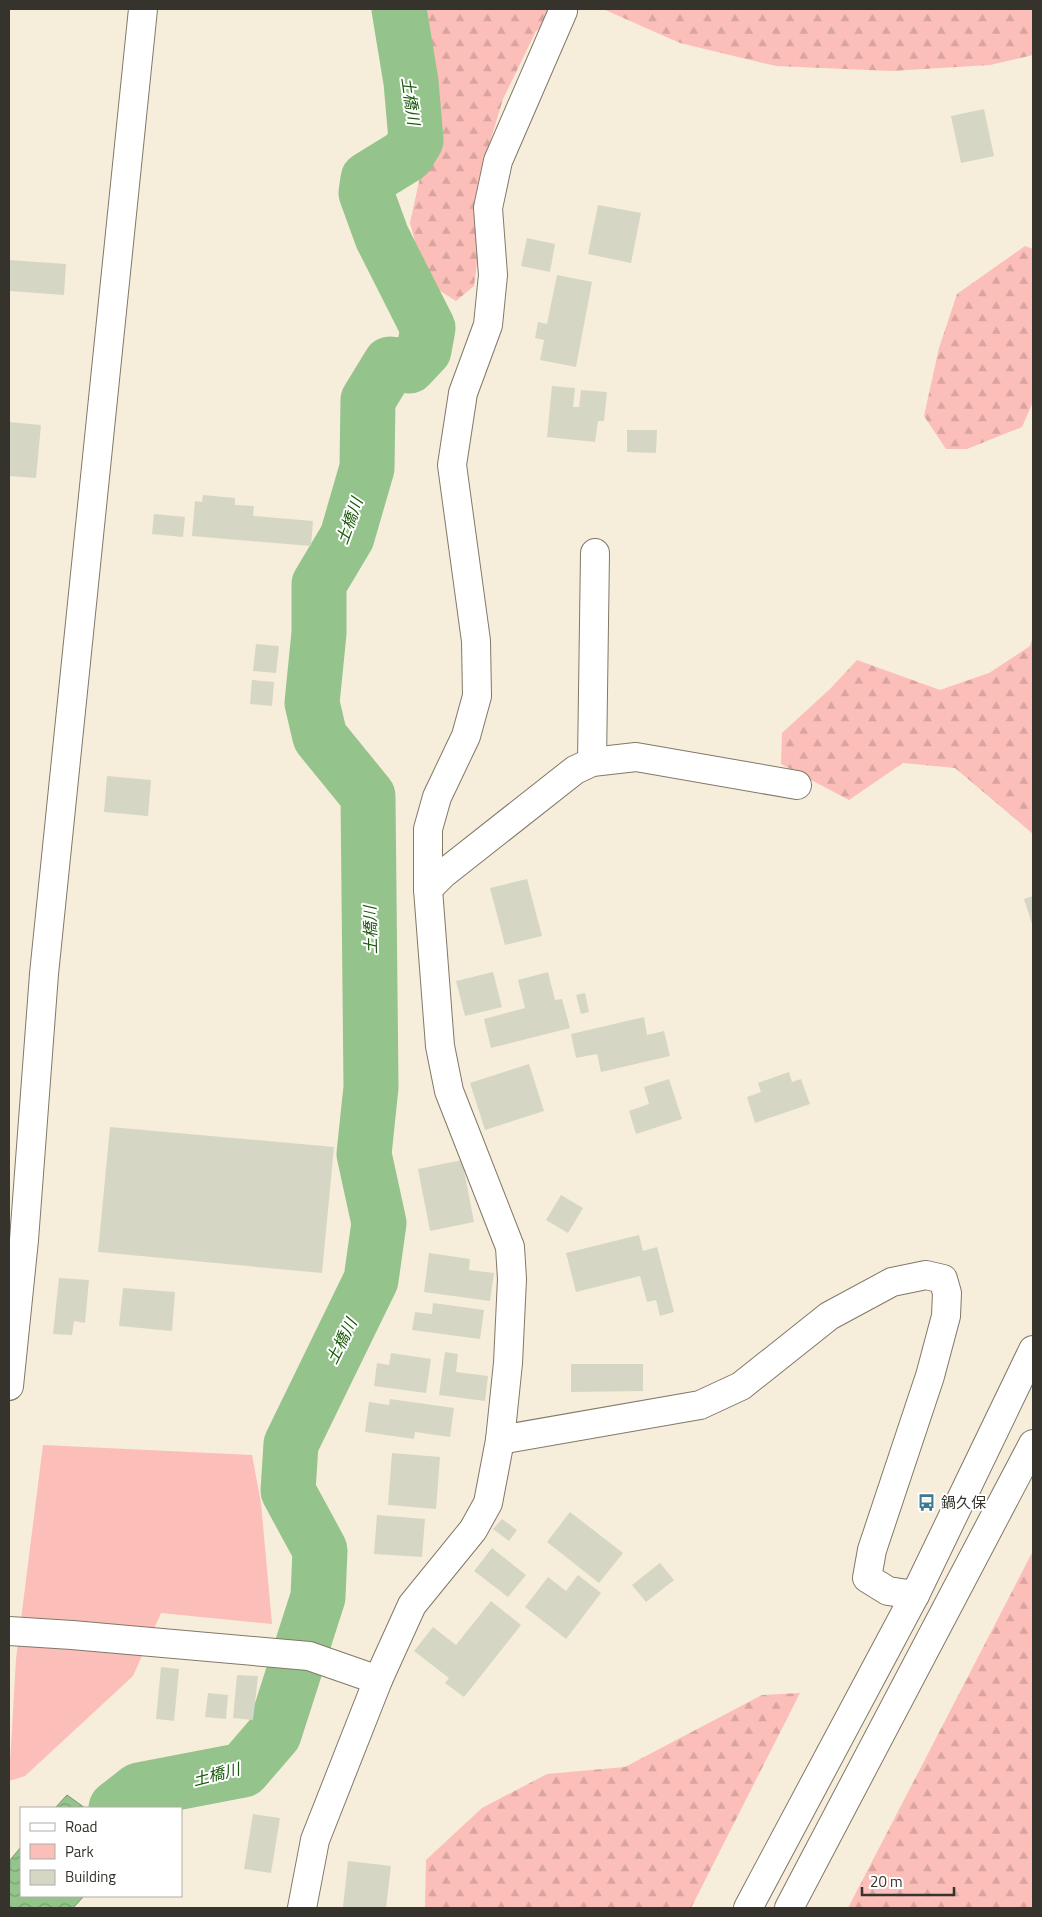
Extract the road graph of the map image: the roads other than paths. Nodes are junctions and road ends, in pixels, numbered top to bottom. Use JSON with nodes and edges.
{"nodes":[{"id":1,"x":143,"y":9,"type":"edge"},
{"id":2,"x":562,"y":9,"type":"edge"},
{"id":3,"x":595,"y":553,"type":"dead end"},
{"id":4,"x":592,"y":762,"type":"junction"},
{"id":5,"x":797,"y":785,"type":"dead end"},
{"id":6,"x":428,"y":889,"type":"junction"},
{"id":7,"x":1033,"y":1350,"type":"edge"},
{"id":8,"x":9,"y":1386,"type":"edge"},
{"id":9,"x":500,"y":1440,"type":"junction"},
{"id":10,"x":1033,"y":1444,"type":"edge"},
{"id":11,"x":915,"y":1595,"type":"junction"},
{"id":12,"x":9,"y":1631,"type":"edge"},
{"id":13,"x":378,"y":1680,"type":"junction"},
{"id":14,"x":302,"y":1908,"type":"edge"},
{"id":15,"x":748,"y":1908,"type":"edge"},
{"id":16,"x":789,"y":1908,"type":"edge"}],
"edges":[{"from":1,"to":8,"type":"street"},
{"from":2,"to":6,"type":"street"},
{"from":3,"to":4,"type":"street"},
{"from":4,"to":5,"type":"street"},
{"from":4,"to":6,"type":"street"},
{"from":6,"to":9,"type":"street"},
{"from":7,"to":11,"type":"street"},
{"from":9,"to":11,"type":"street"},
{"from":9,"to":13,"type":"street"},
{"from":10,"to":16,"type":"street"},
{"from":11,"to":15,"type":"street"},
{"from":12,"to":13,"type":"street"},
{"from":13,"to":14,"type":"street"}]}
